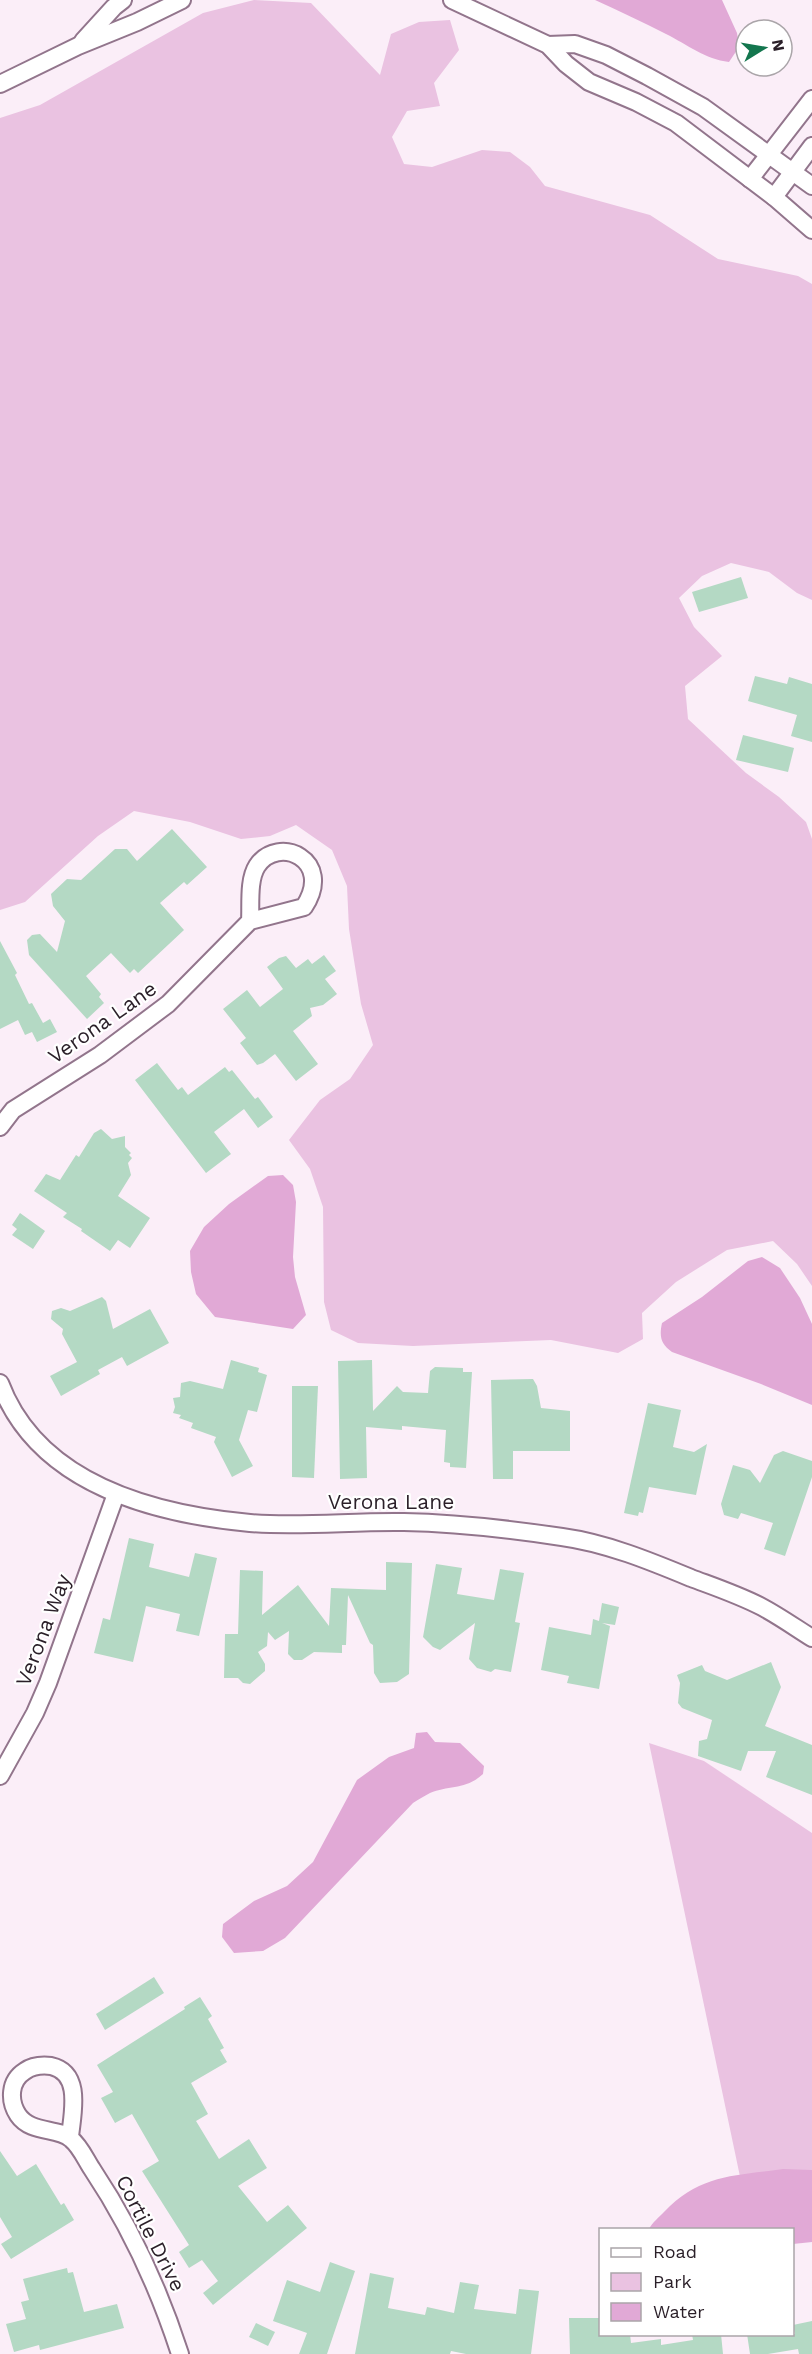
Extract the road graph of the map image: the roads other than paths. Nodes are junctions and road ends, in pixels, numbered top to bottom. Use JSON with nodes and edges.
{"nodes":[{"id":1,"x":123,"y":0,"type":"edge"},
{"id":2,"x":182,"y":0,"type":"edge"},
{"id":3,"x":452,"y":0,"type":"edge"},
{"id":4,"x":548,"y":45,"type":"junction"},
{"id":5,"x":78,"y":46,"type":"junction"},
{"id":6,"x":0,"y":84,"type":"edge"},
{"id":7,"x":812,"y":99,"type":"edge"},
{"id":8,"x":812,"y":146,"type":"edge"},
{"id":9,"x":769,"y":154,"type":"junction"},
{"id":10,"x":792,"y":172,"type":"junction"},
{"id":11,"x":750,"y":179,"type":"junction"},
{"id":12,"x":812,"y":186,"type":"edge"},
{"id":13,"x":774,"y":197,"type":"junction"},
{"id":14,"x":812,"y":230,"type":"edge"},
{"id":15,"x":250,"y":921,"type":"junction"},
{"id":16,"x":0,"y":1127,"type":"edge"},
{"id":17,"x":0,"y":1383,"type":"edge"},
{"id":18,"x":116,"y":1494,"type":"junction"},
{"id":19,"x":812,"y":1638,"type":"edge"},
{"id":20,"x":0,"y":1776,"type":"edge"},
{"id":21,"x":70,"y":2138,"type":"junction"},
{"id":22,"x":180,"y":2354,"type":"edge"}],
"edges":[{"from":1,"to":5,"type":"street"},
{"from":2,"to":5,"type":"street"},
{"from":3,"to":4,"type":"street"},
{"from":4,"to":9,"type":"street"},
{"from":4,"to":11,"type":"street"},
{"from":5,"to":6,"type":"street"},
{"from":7,"to":9,"type":"street"},
{"from":8,"to":10,"type":"street"},
{"from":9,"to":10,"type":"street"},
{"from":9,"to":11,"type":"street"},
{"from":10,"to":12,"type":"street"},
{"from":10,"to":13,"type":"street"},
{"from":11,"to":13,"type":"street"},
{"from":13,"to":14,"type":"street"},
{"from":15,"to":15,"type":"street"},
{"from":15,"to":16,"type":"street","name":"Verona Lane"},
{"from":17,"to":18,"type":"street","name":"Verona Lane"},
{"from":18,"to":19,"type":"street","name":"Verona Lane"},
{"from":18,"to":20,"type":"street","name":"Verona Way"},
{"from":21,"to":21,"type":"street"},
{"from":21,"to":22,"type":"street","name":"Cortile Drive"}]}
